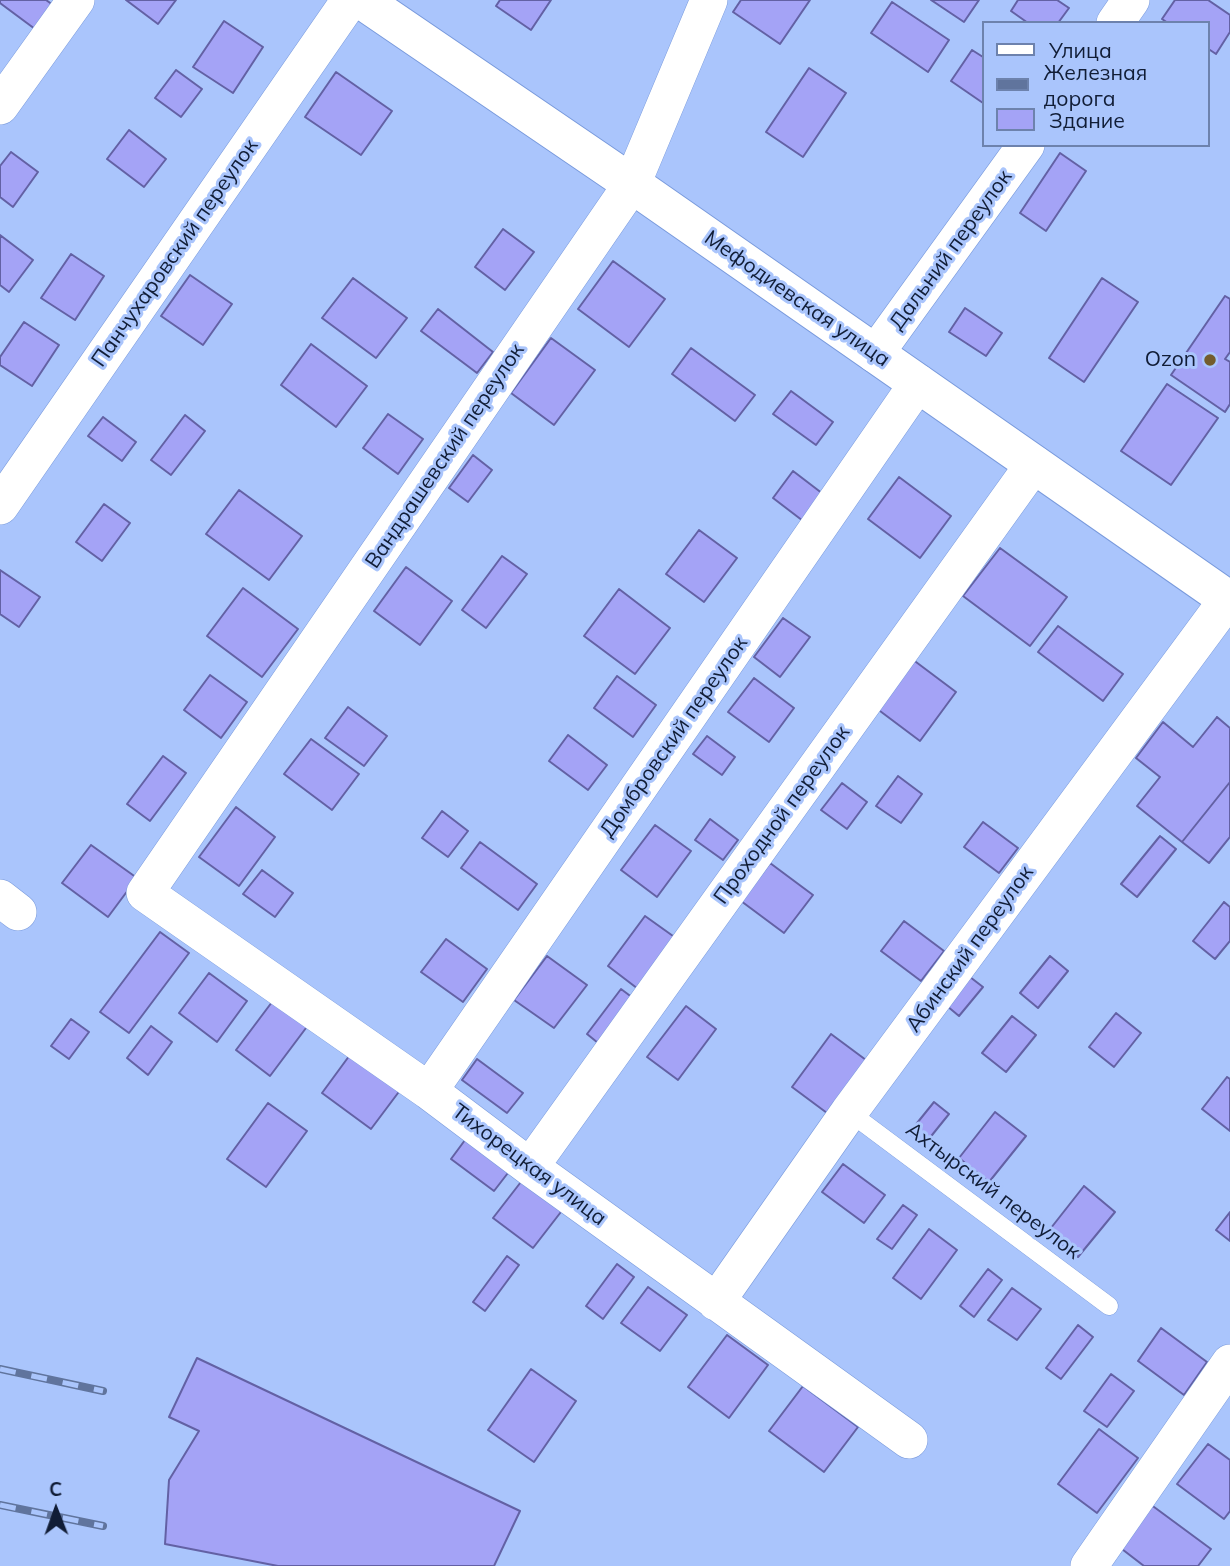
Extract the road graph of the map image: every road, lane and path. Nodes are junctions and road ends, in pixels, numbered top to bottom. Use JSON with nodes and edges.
{"nodes":[{"id":1,"x":76,"y":0,"type":"edge"},
{"id":2,"x":350,"y":0,"type":"edge"},
{"id":3,"x":362,"y":0,"type":"edge"},
{"id":4,"x":709,"y":0,"type":"edge"},
{"id":5,"x":1131,"y":0,"type":"edge"},
{"id":6,"x":1116,"y":21,"type":"edge"},
{"id":7,"x":0,"y":106,"type":"edge"},
{"id":8,"x":1025,"y":147,"type":"edge"},
{"id":9,"x":632,"y":184,"type":"junction"},
{"id":10,"x":875,"y":354,"type":"junction"},
{"id":11,"x":918,"y":383,"type":"junction"},
{"id":12,"x":1034,"y":464,"type":"junction"},
{"id":13,"x":0,"y":506,"type":"edge"},
{"id":14,"x":1229,"y":600,"type":"edge"},
{"id":15,"x":145,"y":893,"type":"joint"},
{"id":16,"x":429,"y":1091,"type":"junction"},
{"id":17,"x":849,"y":1112,"type":"junction"},
{"id":18,"x":530,"y":1167,"type":"junction"},
{"id":19,"x":716,"y":1302,"type":"junction"},
{"id":20,"x":1109,"y":1306,"type":"dead end"},
{"id":21,"x":1230,"y":1363,"type":"edge"},
{"id":22,"x":909,"y":1440,"type":"dead end"},
{"id":23,"x":1089,"y":1566,"type":"edge"}],
"edges":[{"from":1,"to":7,"type":"street"},
{"from":2,"to":13,"type":"street","name":"Панчухаровский переулок"},
{"from":3,"to":9,"type":"main road","name":"Мефодиевская улица"},
{"from":4,"to":9,"type":"street","name":"Вандрашевский переулок"},
{"from":5,"to":6,"type":"street"},
{"from":8,"to":10,"type":"street","name":"Дальний переулок"},
{"from":9,"to":10,"type":"main road","name":"Мефодиевская улица"},
{"from":9,"to":15,"type":"street","name":"Вандрашевский переулок"},
{"from":10,"to":11,"type":"main road","name":"Мефодиевская улица"},
{"from":11,"to":12,"type":"main road","name":"Мефодиевская улица"},
{"from":11,"to":16,"type":"street","name":"Домбровский переулок"},
{"from":12,"to":14,"type":"main road","name":"Мефодиевская улица"},
{"from":12,"to":18,"type":"street","name":"Проходной переулок"},
{"from":14,"to":17,"type":"street","name":"Абинский переулок"},
{"from":15,"to":16,"type":"street","name":"Тихорецкая улица"},
{"from":16,"to":18,"type":"street","name":"Тихорецкая улица"},
{"from":17,"to":19,"type":"street","name":"Абинский переулок"},
{"from":17,"to":20,"type":"lane","name":"Ахтырский переулок"},
{"from":18,"to":19,"type":"street","name":"Тихорецкая улица"},
{"from":19,"to":22,"type":"street","name":"Тихорецкая улица"},
{"from":21,"to":23,"type":"street"}]}
